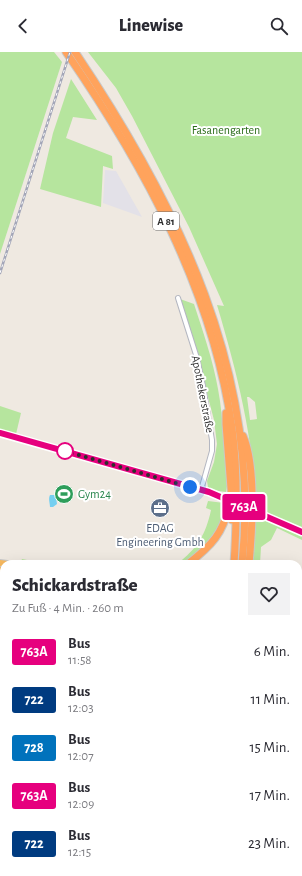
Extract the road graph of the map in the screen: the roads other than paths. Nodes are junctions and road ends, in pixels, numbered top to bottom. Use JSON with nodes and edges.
{"nodes":[{"id":1,"x":66,"y":52,"type":"edge"},
{"id":2,"x":75,"y":52,"type":"edge"},
{"id":3,"x":178,"y":298,"type":"dead end"},
{"id":4,"x":228,"y":402,"type":"junction"},
{"id":5,"x":239,"y":427,"type":"junction"},
{"id":6,"x":0,"y":433,"type":"edge"},
{"id":7,"x":201,"y":490,"type":"junction"},
{"id":8,"x":230,"y":490,"type":"junction"},
{"id":9,"x":225,"y":499,"type":"dead end"},
{"id":10,"x":255,"y":512,"type":"dead end"},
{"id":11,"x":302,"y":532,"type":"edge"},
{"id":12,"x":193,"y":560,"type":"edge"},
{"id":13,"x":229,"y":560,"type":"edge"},
{"id":14,"x":234,"y":560,"type":"edge"},
{"id":15,"x":242,"y":560,"type":"edge"},
{"id":16,"x":249,"y":560,"type":"edge"}],
"edges":[{"from":1,"to":4,"type":"highway","number":"A 81"},
{"from":2,"to":5,"type":"highway","number":"A 81"},
{"from":3,"to":7,"type":"street","name":"Apothekerstraße"},
{"from":4,"to":8,"type":"highway"},
{"from":4,"to":14,"type":"highway","number":"A 81"},
{"from":5,"to":15,"type":"highway","number":"A 81"},
{"from":5,"to":16,"type":"highway"},
{"from":6,"to":7,"type":"street"},
{"from":7,"to":9,"type":"street"},
{"from":8,"to":12,"type":"highway"},
{"from":8,"to":13,"type":"highway"},
{"from":10,"to":11,"type":"street"}]}
